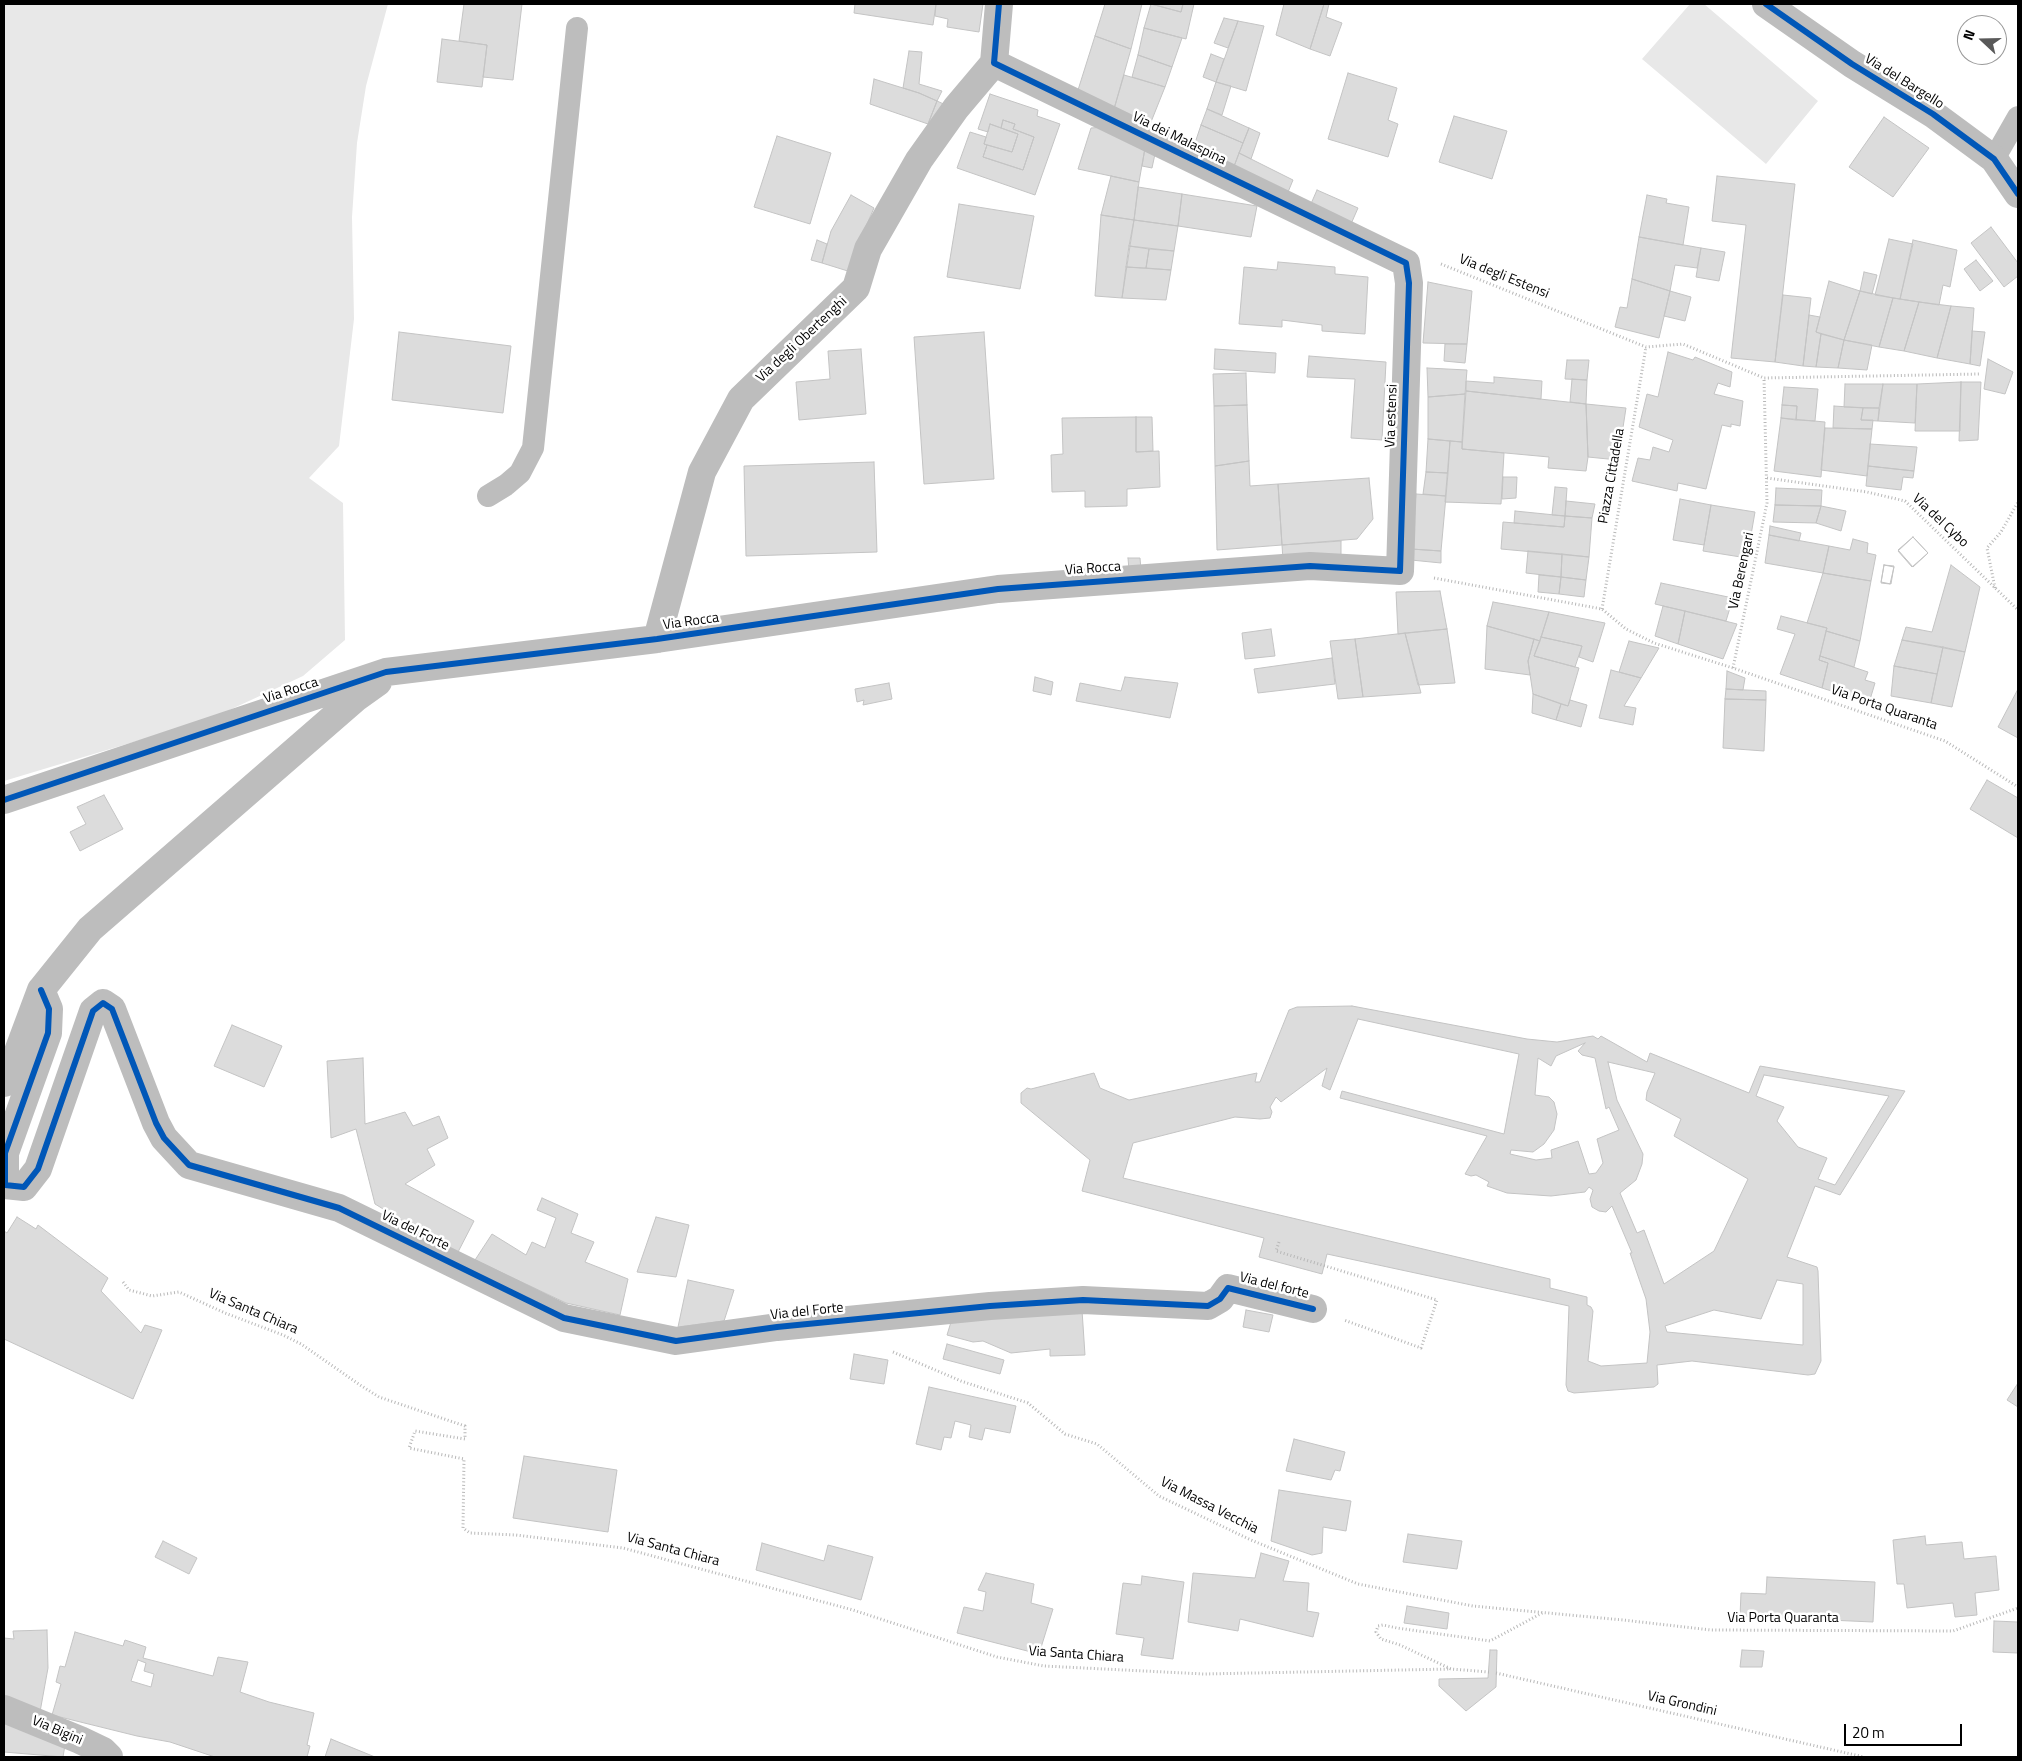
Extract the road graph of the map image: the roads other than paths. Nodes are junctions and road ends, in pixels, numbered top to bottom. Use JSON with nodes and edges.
{"nodes":[{"id":1,"x":999,"y":4,"type":"edge"},
{"id":2,"x":1766,"y":4,"type":"edge"},
{"id":3,"x":577,"y":28,"type":"dead end"},
{"id":4,"x":994,"y":63,"type":"junction"},
{"id":5,"x":2018,"y":117,"type":"edge"},
{"id":6,"x":1994,"y":159,"type":"junction"},
{"id":7,"x":2018,"y":194,"type":"edge"},
{"id":8,"x":1406,"y":263,"type":"joint"},
{"id":9,"x":488,"y":496,"type":"dead end"},
{"id":10,"x":1400,"y":571,"type":"joint"},
{"id":11,"x":658,"y":639,"type":"junction"},
{"id":12,"x":386,"y":672,"type":"junction"},
{"id":13,"x":4,"y":800,"type":"edge"},
{"id":14,"x":41,"y":990,"type":"junction"},
{"id":15,"x":4,"y":1083,"type":"edge"},
{"id":16,"x":1228,"y":1288,"type":"joint"},
{"id":17,"x":1314,"y":1309,"type":"road end"},
{"id":18,"x":4,"y":1709,"type":"edge"},
{"id":19,"x":109,"y":1757,"type":"edge"}],
"edges":[{"from":1,"to":4,"type":"street"},
{"from":2,"to":6,"type":"street","name":"Via del Bargello"},
{"from":3,"to":9,"type":"lane"},
{"from":4,"to":8,"type":"street","name":"Via dei Malaspina"},
{"from":4,"to":11,"type":"street","name":"Via degli Obertenghi"},
{"from":5,"to":6,"type":"lane"},
{"from":6,"to":7,"type":"street","name":"Via del Bargello"},
{"from":8,"to":10,"type":"street","name":"Via estensi"},
{"from":10,"to":11,"type":"street","name":"Via Rocca"},
{"from":11,"to":12,"type":"street","name":"Via Rocca"},
{"from":12,"to":13,"type":"street","name":"Via Rocca"},
{"from":12,"to":14,"type":"street"},
{"from":14,"to":15,"type":"street"},
{"from":14,"to":16,"type":"street","name":"Via del Forte"},
{"from":16,"to":17,"type":"street","name":"Via del forte"},
{"from":18,"to":19,"type":"street","name":"Via Bigini"}]}
